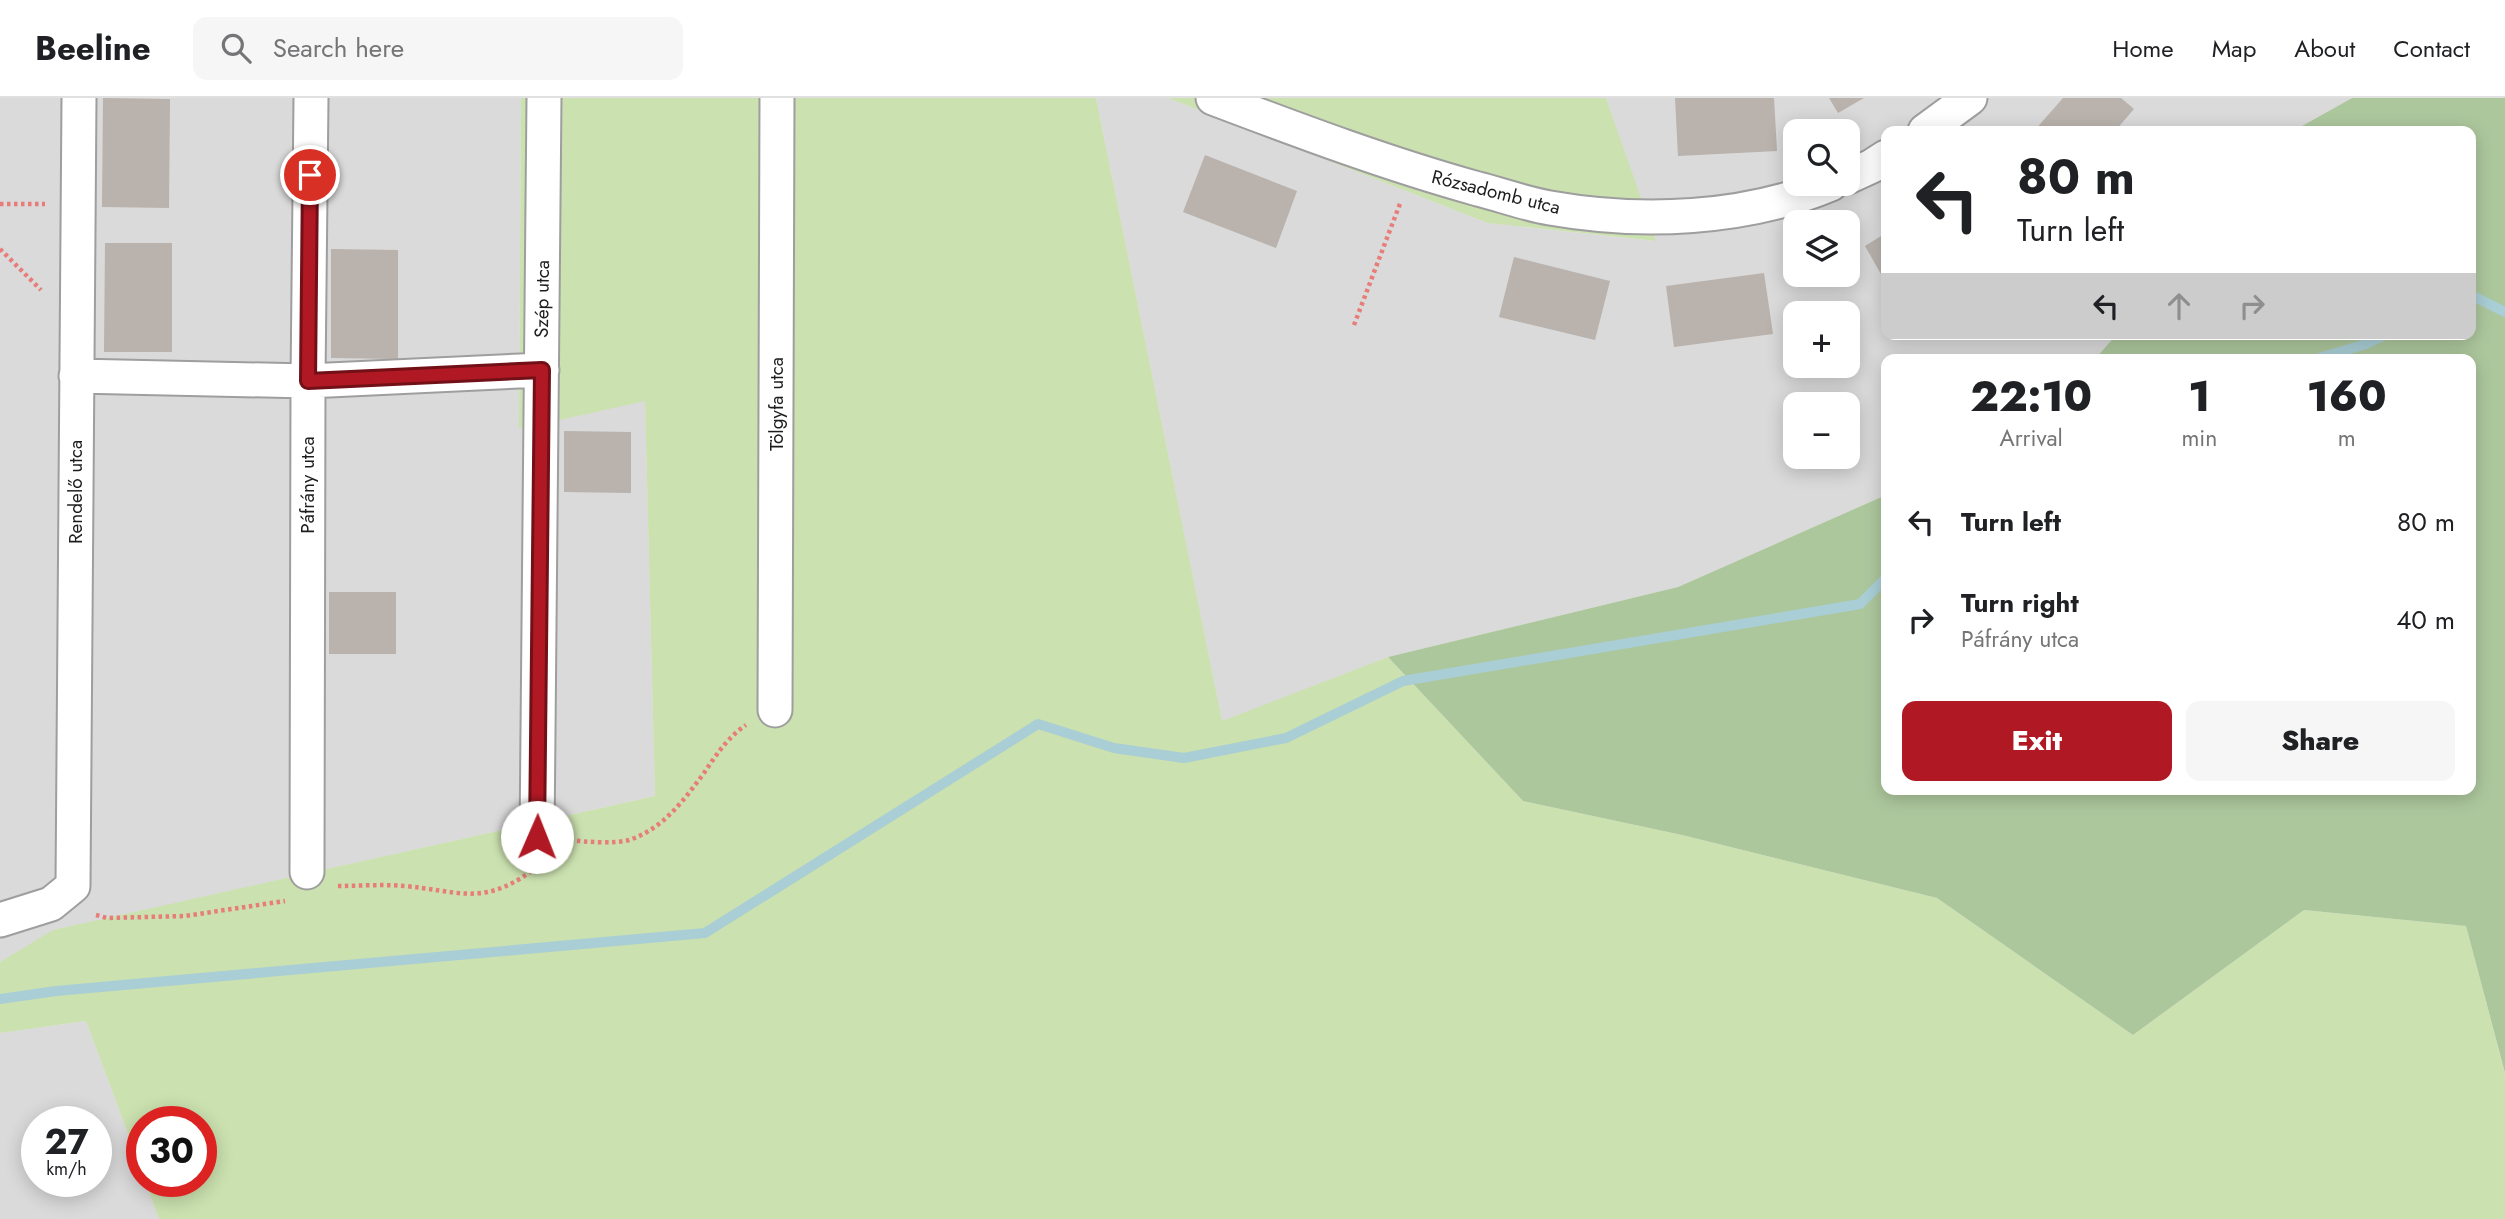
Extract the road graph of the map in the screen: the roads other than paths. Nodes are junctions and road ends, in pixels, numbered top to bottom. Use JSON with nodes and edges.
{"nodes":[{"id":1,"x":79,"y":98,"type":"edge"},
{"id":2,"x":311,"y":98,"type":"edge"},
{"id":3,"x":544,"y":98,"type":"edge"},
{"id":4,"x":777,"y":98,"type":"edge"},
{"id":5,"x":1213,"y":98,"type":"edge"},
{"id":6,"x":1970,"y":98,"type":"edge"},
{"id":7,"x":1933,"y":126,"type":"edge"},
{"id":8,"x":1881,"y":160,"type":"edge"},
{"id":9,"x":1860,"y":171,"type":"edge"},
{"id":10,"x":1792,"y":196,"type":"edge"},
{"id":11,"x":542,"y":370,"type":"junction"},
{"id":12,"x":76,"y":376,"type":"junction"},
{"id":13,"x":308,"y":381,"type":"junction"},
{"id":14,"x":775,"y":710,"type":"road end"},
{"id":15,"x":537,"y":837,"type":"road end"},
{"id":16,"x":305,"y":879,"type":"road end"},
{"id":17,"x":0,"y":919,"type":"edge"}],
"edges":[{"from":1,"to":12,"type":"street","name":"Rendelő utca"},
{"from":2,"to":13,"type":"street","name":"Páfrány utca"},
{"from":3,"to":11,"type":"street","name":"Szép utca"},
{"from":4,"to":14,"type":"street","name":"Tölgyfa utca"},
{"from":5,"to":10,"type":"street","name":"Rózsadomb utca"},
{"from":6,"to":7,"type":"street"},
{"from":8,"to":9,"type":"street"},
{"from":11,"to":13,"type":"street"},
{"from":11,"to":15,"type":"street","name":"Szép utca"},
{"from":12,"to":13,"type":"street"},
{"from":12,"to":17,"type":"street","name":"Rendelő utca"},
{"from":13,"to":16,"type":"street","name":"Páfrány utca"}]}
